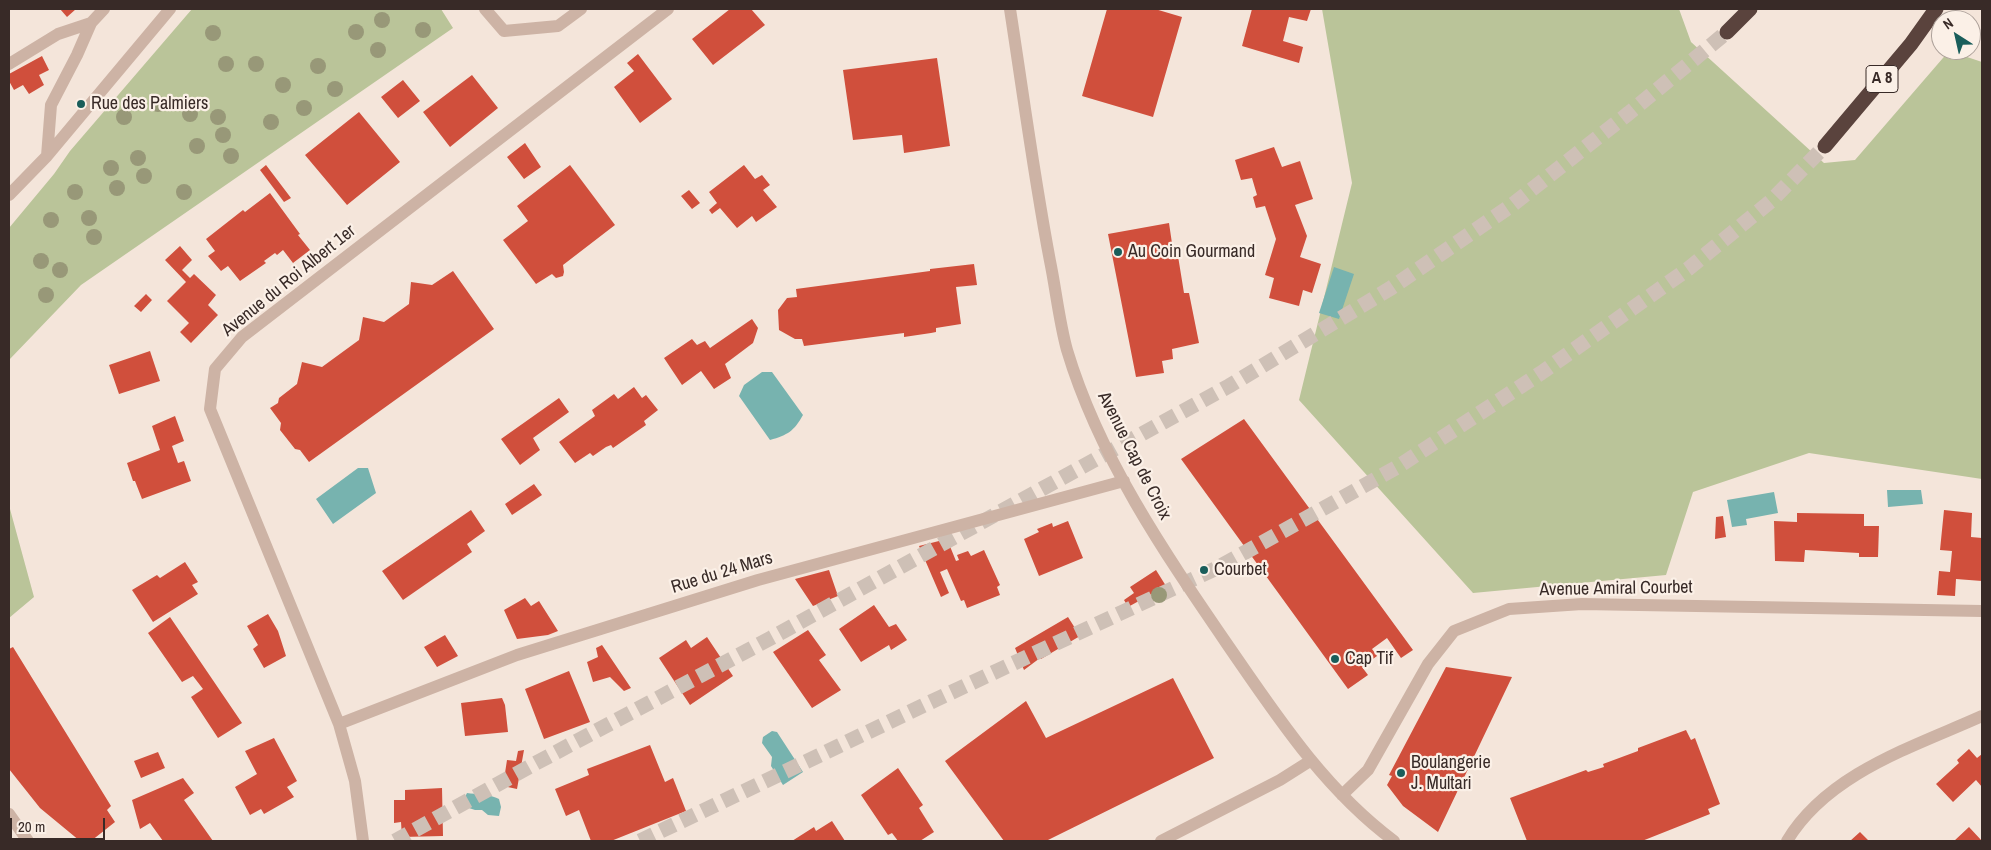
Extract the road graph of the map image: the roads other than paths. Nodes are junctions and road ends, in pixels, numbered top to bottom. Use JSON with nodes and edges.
{"nodes":[{"id":1,"x":104,"y":9,"type":"edge"},
{"id":2,"x":170,"y":9,"type":"edge"},
{"id":3,"x":485,"y":9,"type":"edge"},
{"id":4,"x":581,"y":9,"type":"edge"},
{"id":5,"x":668,"y":9,"type":"edge"},
{"id":6,"x":1010,"y":9,"type":"edge"},
{"id":7,"x":1750,"y":9,"type":"edge"},
{"id":8,"x":1936,"y":9,"type":"edge"},
{"id":9,"x":91,"y":23,"type":"junction"},
{"id":10,"x":1727,"y":32,"type":"tunnel mouth"},
{"id":11,"x":9,"y":64,"type":"edge"},
{"id":12,"x":1825,"y":146,"type":"tunnel mouth"},
{"id":13,"x":47,"y":156,"type":"junction"},
{"id":14,"x":9,"y":195,"type":"edge"},
{"id":15,"x":1124,"y":481,"type":"junction"},
{"id":16,"x":1982,"y":611,"type":"edge"},
{"id":17,"x":1982,"y":716,"type":"edge"},
{"id":18,"x":339,"y":724,"type":"junction"},
{"id":19,"x":1310,"y":761,"type":"junction"},
{"id":20,"x":1342,"y":795,"type":"junction"},
{"id":21,"x":9,"y":814,"type":"edge"},
{"id":22,"x":28,"y":841,"type":"edge"},
{"id":23,"x":365,"y":841,"type":"edge"},
{"id":24,"x":1161,"y":841,"type":"edge"},
{"id":25,"x":1394,"y":841,"type":"edge"},
{"id":26,"x":1787,"y":841,"type":"edge"}],
"edges":[{"from":1,"to":9,"type":"street"},
{"from":2,"to":13,"type":"street"},
{"from":3,"to":4,"type":"street"},
{"from":5,"to":18,"type":"street","name":"Avenue du Roi Albert 1er"},
{"from":6,"to":15,"type":"street","name":"Avenue Cap de Croix"},
{"from":7,"to":10,"type":"highway"},
{"from":8,"to":12,"type":"highway","number":"A 8"},
{"from":9,"to":11,"type":"street"},
{"from":9,"to":13,"type":"street"},
{"from":13,"to":14,"type":"street"},
{"from":15,"to":18,"type":"street","name":"Rue du 24 Mars"},
{"from":15,"to":19,"type":"street","name":"Avenue Cap de Croix"},
{"from":16,"to":20,"type":"street","name":"Avenue Amiral Courbet"},
{"from":17,"to":26,"type":"street"},
{"from":18,"to":23,"type":"street","name":"Avenue du Roi Albert 1er"},
{"from":19,"to":20,"type":"street","name":"Avenue Cap de Croix"},
{"from":19,"to":24,"type":"street"},
{"from":20,"to":25,"type":"street","name":"Avenue Cap de Croix"},
{"from":21,"to":22,"type":"street"}]}
